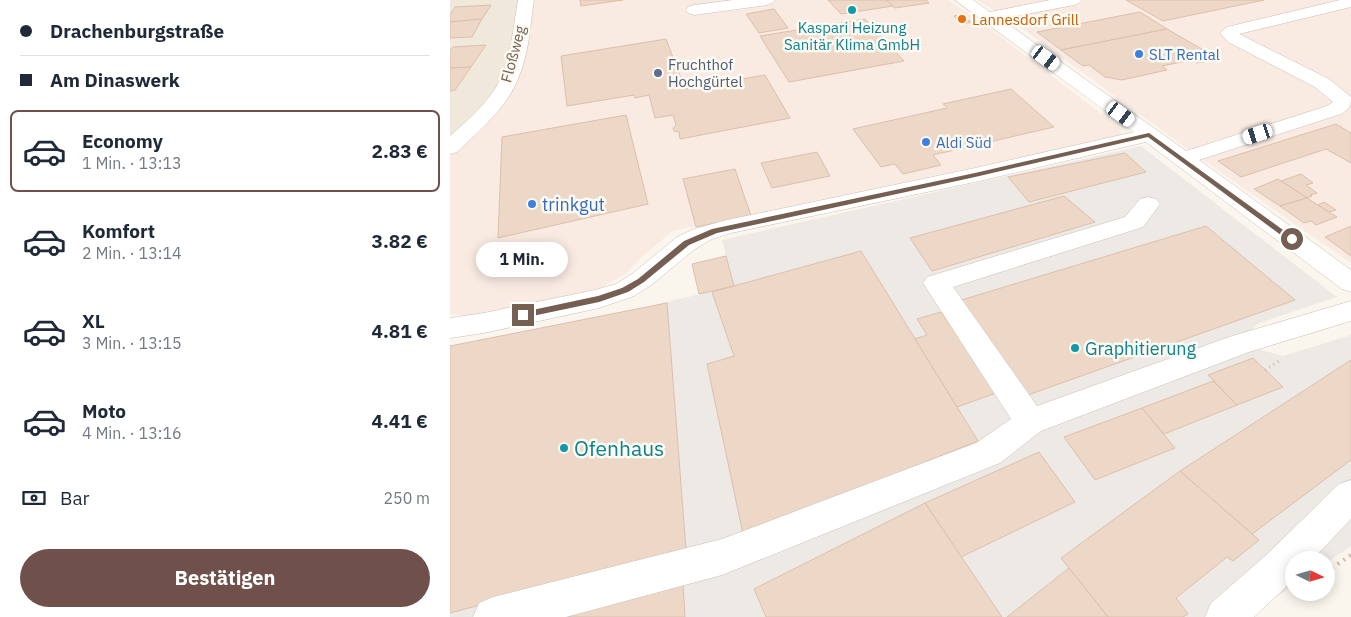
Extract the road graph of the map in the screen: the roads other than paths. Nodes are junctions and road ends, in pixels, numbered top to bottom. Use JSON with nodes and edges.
{"nodes":[{"id":1,"x":526,"y":0,"type":"edge"},
{"id":2,"x":767,"y":0,"type":"edge"},
{"id":3,"x":963,"y":0,"type":"edge"},
{"id":4,"x":1074,"y":0,"type":"edge"},
{"id":5,"x":1351,"y":2,"type":"edge"},
{"id":6,"x":694,"y":10,"type":"dead end"},
{"id":7,"x":986,"y":17,"type":"junction"},
{"id":8,"x":1149,"y":135,"type":"junction"},
{"id":9,"x":450,"y":148,"type":"edge"},
{"id":10,"x":1181,"y":159,"type":"junction"},
{"id":11,"x":1148,"y":204,"type":"dead end"},
{"id":12,"x":1351,"y":283,"type":"edge"},
{"id":13,"x":1351,"y":311,"type":"edge"},
{"id":14,"x":450,"y":328,"type":"edge"},
{"id":15,"x":1030,"y":422,"type":"junction"},
{"id":16,"x":1351,"y":495,"type":"edge"},
{"id":17,"x":493,"y":617,"type":"edge"},
{"id":18,"x":1225,"y":617,"type":"edge"}],
"edges":[{"from":1,"to":9,"type":"street","name":"Floßweg"},
{"from":2,"to":6,"type":"street"},
{"from":3,"to":7,"type":"street"},
{"from":4,"to":7,"type":"street"},
{"from":5,"to":10,"type":"street"},
{"from":7,"to":8,"type":"street"},
{"from":8,"to":10,"type":"street"},
{"from":8,"to":14,"type":"street"},
{"from":10,"to":12,"type":"street"},
{"from":11,"to":15,"type":"street"},
{"from":13,"to":15,"type":"street"},
{"from":15,"to":17,"type":"street"},
{"from":16,"to":18,"type":"street"}]}
